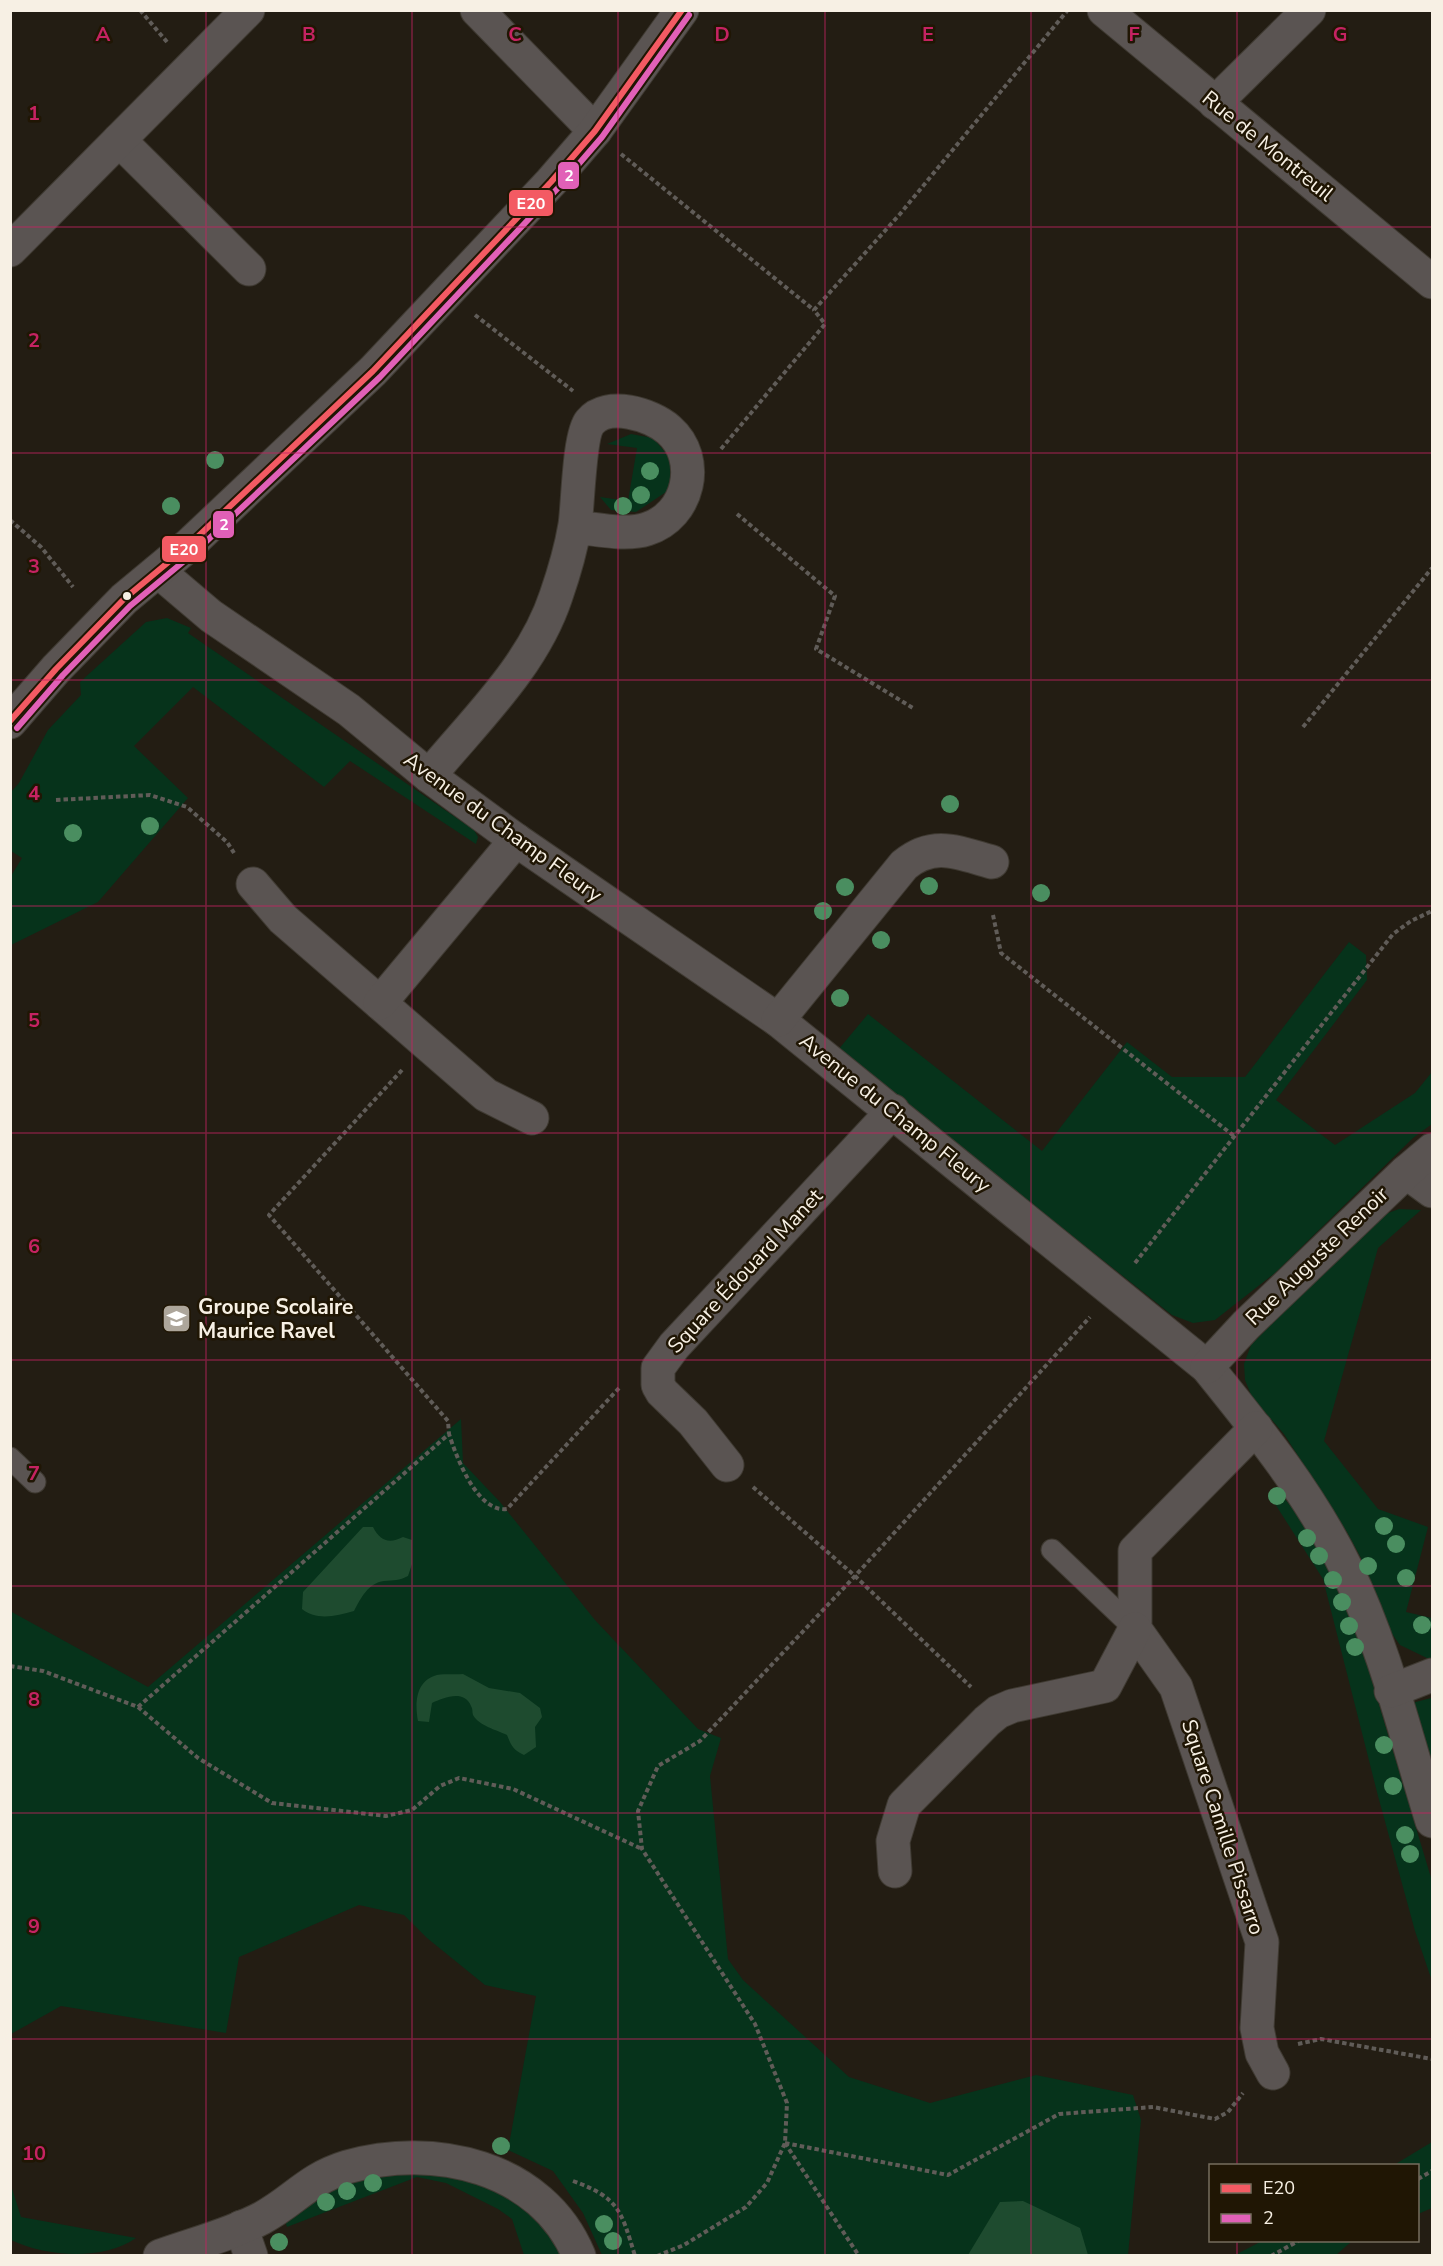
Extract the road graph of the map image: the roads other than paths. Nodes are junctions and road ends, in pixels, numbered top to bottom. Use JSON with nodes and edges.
{"nodes":[{"id":1,"x":248,"y":10,"type":"edge"},
{"id":2,"x":477,"y":10,"type":"edge"},
{"id":3,"x":682,"y":10,"type":"edge"},
{"id":4,"x":1104,"y":10,"type":"edge"},
{"id":5,"x":1309,"y":10,"type":"edge"},
{"id":6,"x":1215,"y":103,"type":"junction"},
{"id":7,"x":595,"y":130,"type":"junction"},
{"id":8,"x":120,"y":140,"type":"junction"},
{"id":9,"x":10,"y":250,"type":"edge"},
{"id":10,"x":249,"y":269,"type":"dead end"},
{"id":11,"x":1432,"y":282,"type":"edge"},
{"id":12,"x":575,"y":527,"type":"junction"},
{"id":13,"x":159,"y":571,"type":"junction"},
{"id":14,"x":10,"y":722,"type":"edge"},
{"id":15,"x":429,"y":776,"type":"junction"},
{"id":16,"x":516,"y":840,"type":"junction"},
{"id":17,"x":992,"y":862,"type":"dead end"},
{"id":18,"x":254,"y":884,"type":"road end"},
{"id":19,"x":380,"y":1003,"type":"junction"},
{"id":20,"x":778,"y":1020,"type":"junction"},
{"id":21,"x":893,"y":1111,"type":"junction"},
{"id":22,"x":532,"y":1118,"type":"dead end"},
{"id":23,"x":1432,"y":1150,"type":"edge"},
{"id":24,"x":1406,"y":1172,"type":"junction"},
{"id":25,"x":1432,"y":1191,"type":"edge"},
{"id":26,"x":1207,"y":1367,"type":"junction"},
{"id":27,"x":1256,"y":1428,"type":"junction"},
{"id":28,"x":10,"y":1458,"type":"edge"},
{"id":29,"x":727,"y":1465,"type":"dead end"},
{"id":30,"x":35,"y":1482,"type":"dead end"},
{"id":31,"x":1052,"y":1550,"type":"dead end"},
{"id":32,"x":1135,"y":1629,"type":"junction"},
{"id":33,"x":1432,"y":1675,"type":"edge"},
{"id":34,"x":1391,"y":1691,"type":"junction"},
{"id":35,"x":1432,"y":1821,"type":"edge"},
{"id":36,"x":895,"y":1871,"type":"dead end"},
{"id":37,"x":1267,"y":2063,"type":"road end"},
{"id":38,"x":246,"y":2241,"type":"edge"},
{"id":39,"x":160,"y":2256,"type":"edge"},
{"id":40,"x":579,"y":2256,"type":"edge"}],
"edges":[{"from":1,"to":8,"type":"street"},
{"from":2,"to":7,"type":"street"},
{"from":3,"to":7,"type":"street"},
{"from":4,"to":6,"type":"street","name":"Rue de Montreuil"},
{"from":5,"to":6,"type":"street"},
{"from":6,"to":11,"type":"street","name":"Rue de Montreuil"},
{"from":7,"to":13,"type":"street"},
{"from":8,"to":9,"type":"street"},
{"from":8,"to":10,"type":"street"},
{"from":12,"to":12,"type":"street"},
{"from":12,"to":15,"type":"street"},
{"from":13,"to":14,"type":"street"},
{"from":13,"to":15,"type":"street","name":"Avenue du Champ Fleury"},
{"from":15,"to":16,"type":"street","name":"Avenue du Champ Fleury"},
{"from":16,"to":19,"type":"street"},
{"from":16,"to":20,"type":"street","name":"Avenue du Champ Fleury"},
{"from":17,"to":20,"type":"street"},
{"from":18,"to":19,"type":"street"},
{"from":19,"to":22,"type":"street"},
{"from":20,"to":21,"type":"street","name":"Avenue du Champ Fleury"},
{"from":21,"to":26,"type":"street","name":"Avenue du Champ Fleury"},
{"from":21,"to":29,"type":"street","name":"Square Édouard Manet"},
{"from":23,"to":24,"type":"street","name":"Rue Auguste Renoir"},
{"from":24,"to":25,"type":"street"},
{"from":24,"to":26,"type":"street","name":"Rue Auguste Renoir"},
{"from":26,"to":27,"type":"street","name":"Avenue du Champ Fleury"},
{"from":27,"to":32,"type":"street"},
{"from":27,"to":34,"type":"street","name":"Avenue du Champ Fleury"},
{"from":28,"to":30,"type":"lane"},
{"from":31,"to":32,"type":"lane"},
{"from":32,"to":36,"type":"street"},
{"from":32,"to":37,"type":"street","name":"Square Camille Pissarro"},
{"from":33,"to":34,"type":"street"},
{"from":34,"to":35,"type":"street","name":"Avenue du Champ Fleury"},
{"from":38,"to":39,"type":"street"},
{"from":38,"to":40,"type":"street"}]}
